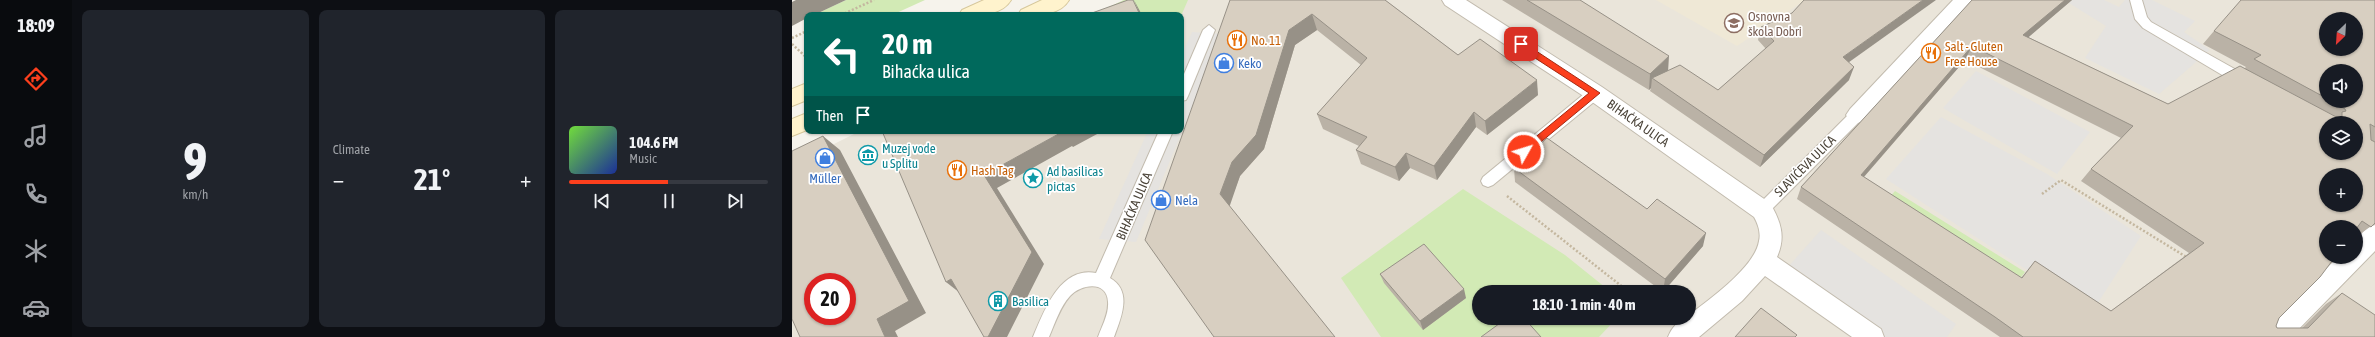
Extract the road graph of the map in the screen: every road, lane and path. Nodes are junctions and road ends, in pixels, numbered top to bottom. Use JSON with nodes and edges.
{"nodes":[{"id":1,"x":874,"y":0,"type":"edge"},
{"id":2,"x":1001,"y":0,"type":"edge"},
{"id":3,"x":1059,"y":0,"type":"edge"},
{"id":4,"x":1452,"y":0,"type":"edge"},
{"id":5,"x":1964,"y":0,"type":"edge"},
{"id":6,"x":2136,"y":0,"type":"edge"},
{"id":7,"x":848,"y":12,"type":"edge"},
{"id":8,"x":975,"y":12,"type":"edge"},
{"id":9,"x":1034,"y":12,"type":"edge"},
{"id":10,"x":1210,"y":30,"type":"dead end"},
{"id":11,"x":804,"y":32,"type":"edge"},
{"id":12,"x":792,"y":38,"type":"edge"},
{"id":13,"x":792,"y":44,"type":"edge"},
{"id":14,"x":804,"y":55,"type":"edge"},
{"id":15,"x":1184,"y":89,"type":"edge"},
{"id":16,"x":2258,"y":89,"type":"edge"},
{"id":17,"x":804,"y":92,"type":"edge"},
{"id":18,"x":1595,"y":93,"type":"junction"},
{"id":19,"x":792,"y":98,"type":"edge"},
{"id":20,"x":1857,"y":115,"type":"joint"},
{"id":21,"x":804,"y":122,"type":"edge"},
{"id":22,"x":792,"y":128,"type":"edge"},
{"id":23,"x":1165,"y":134,"type":"edge"},
{"id":24,"x":1488,"y":181,"type":"joint"},
{"id":25,"x":2042,"y":194,"type":"dead end"},
{"id":26,"x":1762,"y":210,"type":"junction"},
{"id":27,"x":2375,"y":235,"type":"edge"},
{"id":28,"x":2363,"y":247,"type":"edge"},
{"id":29,"x":1763,"y":260,"type":"junction"},
{"id":30,"x":2191,"y":260,"type":"edge"},
{"id":31,"x":2347,"y":264,"type":"edge"},
{"id":32,"x":1101,"y":280,"type":"junction"},
{"id":33,"x":1620,"y":285,"type":"edge"},
{"id":34,"x":1041,"y":337,"type":"edge"},
{"id":35,"x":1106,"y":337,"type":"edge"},
{"id":36,"x":1680,"y":337,"type":"edge"},
{"id":37,"x":1872,"y":337,"type":"edge"},
{"id":38,"x":2274,"y":337,"type":"edge"}],
"edges":[{"from":1,"to":7,"type":"path"},
{"from":2,"to":8,"type":"street"},
{"from":3,"to":9,"type":"street"},
{"from":4,"to":18,"type":"street","name":"BIHAĆKA ULICA"},
{"from":5,"to":20,"type":"street","name":"SLAVIĆEVA ULICA"},
{"from":6,"to":16,"type":"lane"},
{"from":10,"to":15,"type":"lane"},
{"from":11,"to":12,"type":"path"},
{"from":13,"to":14,"type":"path"},
{"from":17,"to":19,"type":"street"},
{"from":18,"to":24,"type":"lane"},
{"from":18,"to":26,"type":"street","name":"BIHAĆKA ULICA"},
{"from":20,"to":26,"type":"lane","name":"SLAVIĆEVA ULICA"},
{"from":21,"to":22,"type":"street"},
{"from":23,"to":32,"type":"lane","name":"BIHAĆKA ULICA"},
{"from":24,"to":33,"type":"path"},
{"from":25,"to":30,"type":"path"},
{"from":26,"to":29,"type":"street"},
{"from":27,"to":28,"type":"street"},
{"from":29,"to":36,"type":"street"},
{"from":29,"to":37,"type":"street"},
{"from":31,"to":38,"type":"street"},
{"from":32,"to":34,"type":"lane"},
{"from":32,"to":35,"type":"lane"}]}
